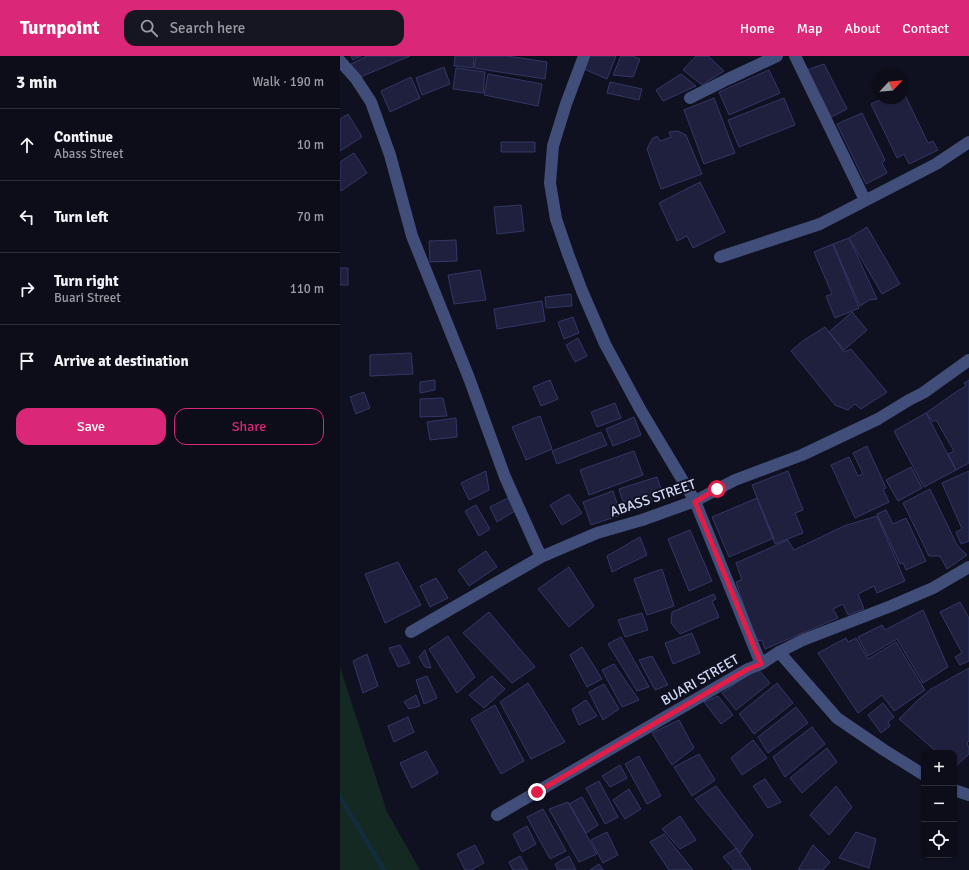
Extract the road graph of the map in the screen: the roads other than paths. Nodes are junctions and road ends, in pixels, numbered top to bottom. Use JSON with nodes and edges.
{"nodes":[{"id":1,"x":584,"y":56,"type":"edge"},
{"id":2,"x":777,"y":56,"type":"edge"},
{"id":3,"x":795,"y":56,"type":"edge"},
{"id":4,"x":340,"y":61,"type":"edge"},
{"id":5,"x":690,"y":98,"type":"dead end"},
{"id":6,"x":969,"y":142,"type":"edge"},
{"id":7,"x":865,"y":200,"type":"junction"},
{"id":8,"x":720,"y":257,"type":"dead end"},
{"id":9,"x":969,"y":360,"type":"edge"},
{"id":10,"x":695,"y":502,"type":"junction"},
{"id":11,"x":541,"y":557,"type":"junction"},
{"id":12,"x":969,"y":567,"type":"edge"},
{"id":13,"x":411,"y":632,"type":"dead end"},
{"id":14,"x":779,"y":652,"type":"junction"},
{"id":15,"x":761,"y":664,"type":"junction"},
{"id":16,"x":921,"y":773,"type":"edge"},
{"id":17,"x":957,"y":791,"type":"edge"},
{"id":18,"x":969,"y":795,"type":"edge"},
{"id":19,"x":497,"y":815,"type":"dead end"}],
"edges":[{"from":1,"to":10,"type":"street"},
{"from":2,"to":5,"type":"street"},
{"from":3,"to":7,"type":"street"},
{"from":4,"to":11,"type":"street"},
{"from":6,"to":7,"type":"street"},
{"from":7,"to":8,"type":"street"},
{"from":9,"to":10,"type":"street","name":"ABASS STREET"},
{"from":10,"to":11,"type":"street","name":"ABASS STREET"},
{"from":10,"to":15,"type":"street"},
{"from":11,"to":13,"type":"street","name":"ABASS STREET"},
{"from":12,"to":14,"type":"street","name":"BUARI STREET"},
{"from":14,"to":15,"type":"street","name":"BUARI STREET"},
{"from":14,"to":16,"type":"street"},
{"from":15,"to":19,"type":"street","name":"BUARI STREET"},
{"from":17,"to":18,"type":"street"}]}
